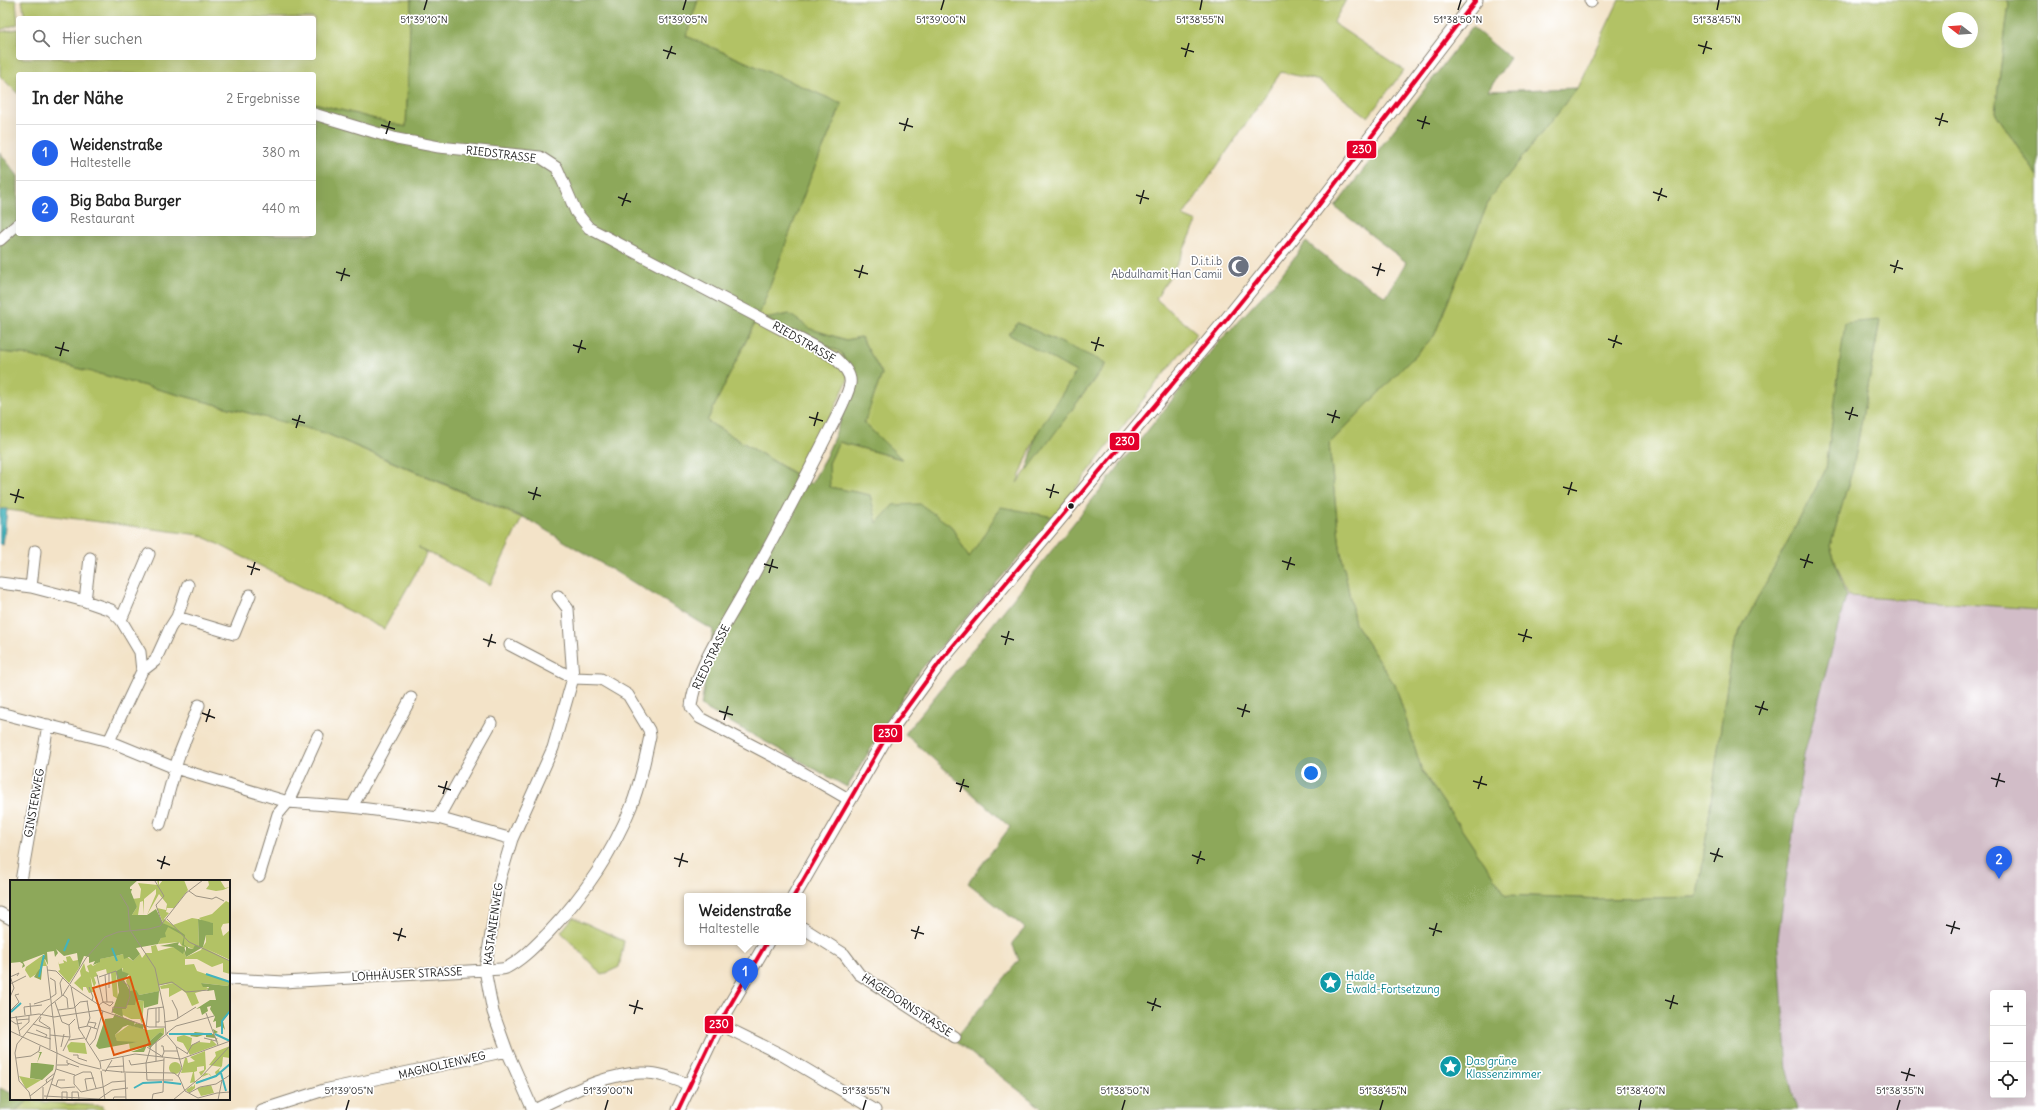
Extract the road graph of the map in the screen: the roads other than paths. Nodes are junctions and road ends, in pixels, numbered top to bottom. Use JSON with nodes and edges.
{"nodes":[{"id":1,"x":1476,"y":0,"type":"edge"},
{"id":2,"x":316,"y":115,"type":"edge"},
{"id":3,"x":16,"y":226,"type":"edge"},
{"id":4,"x":0,"y":240,"type":"edge"},
{"id":5,"x":35,"y":551,"type":"dead end"},
{"id":6,"x":149,"y":554,"type":"dead end"},
{"id":7,"x":90,"y":558,"type":"dead end"},
{"id":8,"x":0,"y":583,"type":"edge"},
{"id":9,"x":188,"y":585,"type":"dead end"},
{"id":10,"x":31,"y":587,"type":"junction"},
{"id":11,"x":250,"y":595,"type":"dead end"},
{"id":12,"x":558,"y":596,"type":"dead end"},
{"id":13,"x":85,"y":601,"type":"junction"},
{"id":14,"x":177,"y":617,"type":"junction"},
{"id":15,"x":121,"y":620,"type":"junction"},
{"id":16,"x":510,"y":645,"type":"dead end"},
{"id":17,"x":142,"y":671,"type":"junction"},
{"id":18,"x":573,"y":678,"type":"junction"},
{"id":19,"x":410,"y":698,"type":"dead end"},
{"id":20,"x":200,"y":705,"type":"dead end"},
{"id":21,"x":0,"y":714,"type":"edge"},
{"id":22,"x":48,"y":724,"type":"junction"},
{"id":23,"x":491,"y":724,"type":"dead end"},
{"id":24,"x":318,"y":736,"type":"dead end"},
{"id":25,"x":109,"y":741,"type":"junction"},
{"id":26,"x":175,"y":768,"type":"junction"},
{"id":27,"x":850,"y":800,"type":"junction"},
{"id":28,"x":288,"y":802,"type":"junction"},
{"id":29,"x":352,"y":807,"type":"junction"},
{"id":30,"x":438,"y":818,"type":"junction"},
{"id":31,"x":160,"y":824,"type":"dead end"},
{"id":32,"x":512,"y":839,"type":"junction"},
{"id":33,"x":259,"y":876,"type":"dead end"},
{"id":34,"x":21,"y":880,"type":"edge"},
{"id":35,"x":796,"y":893,"type":"edge"},
{"id":36,"x":0,"y":913,"type":"edge"},
{"id":37,"x":10,"y":918,"type":"edge"},
{"id":38,"x":806,"y":930,"type":"edge"},
{"id":39,"x":765,"y":945,"type":"edge"},
{"id":40,"x":484,"y":970,"type":"junction"},
{"id":41,"x":230,"y":979,"type":"edge"},
{"id":42,"x":719,"y":1024,"type":"junction"},
{"id":43,"x":955,"y":1037,"type":"dead end"},
{"id":44,"x":507,"y":1051,"type":"junction"},
{"id":45,"x":690,"y":1085,"type":"junction"},
{"id":46,"x":262,"y":1110,"type":"edge"},
{"id":47,"x":534,"y":1110,"type":"edge"},
{"id":48,"x":678,"y":1110,"type":"edge"},
{"id":49,"x":875,"y":1110,"type":"edge"}],
"edges":[{"from":1,"to":27,"type":"street"},
{"from":2,"to":27,"type":"street","name":"RIEDSTRASSE"},
{"from":3,"to":4,"type":"street"},
{"from":5,"to":10,"type":"street"},
{"from":6,"to":15,"type":"street"},
{"from":7,"to":13,"type":"street"},
{"from":8,"to":10,"type":"street"},
{"from":9,"to":14,"type":"street"},
{"from":10,"to":13,"type":"street"},
{"from":11,"to":14,"type":"street"},
{"from":12,"to":18,"type":"street","name":"KASTANIENWEG"},
{"from":13,"to":15,"type":"street"},
{"from":14,"to":17,"type":"street"},
{"from":15,"to":17,"type":"street"},
{"from":16,"to":18,"type":"street","name":"KASTANIENWEG"},
{"from":17,"to":25,"type":"street"},
{"from":18,"to":32,"type":"street","name":"KASTANIENWEG"},
{"from":18,"to":40,"type":"street","name":"KASTANIENWEG"},
{"from":19,"to":29,"type":"street"},
{"from":20,"to":26,"type":"street"},
{"from":21,"to":22,"type":"street"},
{"from":22,"to":25,"type":"street"},
{"from":22,"to":34,"type":"street","name":"GINSTERWEG"},
{"from":23,"to":30,"type":"street"},
{"from":24,"to":28,"type":"street"},
{"from":25,"to":26,"type":"street"},
{"from":26,"to":28,"type":"street"},
{"from":26,"to":31,"type":"street"},
{"from":27,"to":35,"type":"street"},
{"from":28,"to":29,"type":"street"},
{"from":28,"to":33,"type":"street"},
{"from":29,"to":30,"type":"street"},
{"from":30,"to":32,"type":"street"},
{"from":32,"to":40,"type":"street","name":"KASTANIENWEG"},
{"from":36,"to":37,"type":"street"},
{"from":38,"to":43,"type":"street","name":"HAGEDORNSTRASSE"},
{"from":39,"to":42,"type":"street"},
{"from":40,"to":41,"type":"street","name":"LOHHÄUSER STRASSE"},
{"from":40,"to":44,"type":"street"},
{"from":42,"to":45,"type":"street"},
{"from":42,"to":49,"type":"street"},
{"from":44,"to":46,"type":"street","name":"MAGNOLIENWEG"},
{"from":44,"to":47,"type":"street"},
{"from":45,"to":47,"type":"street"},
{"from":45,"to":48,"type":"street"}]}
